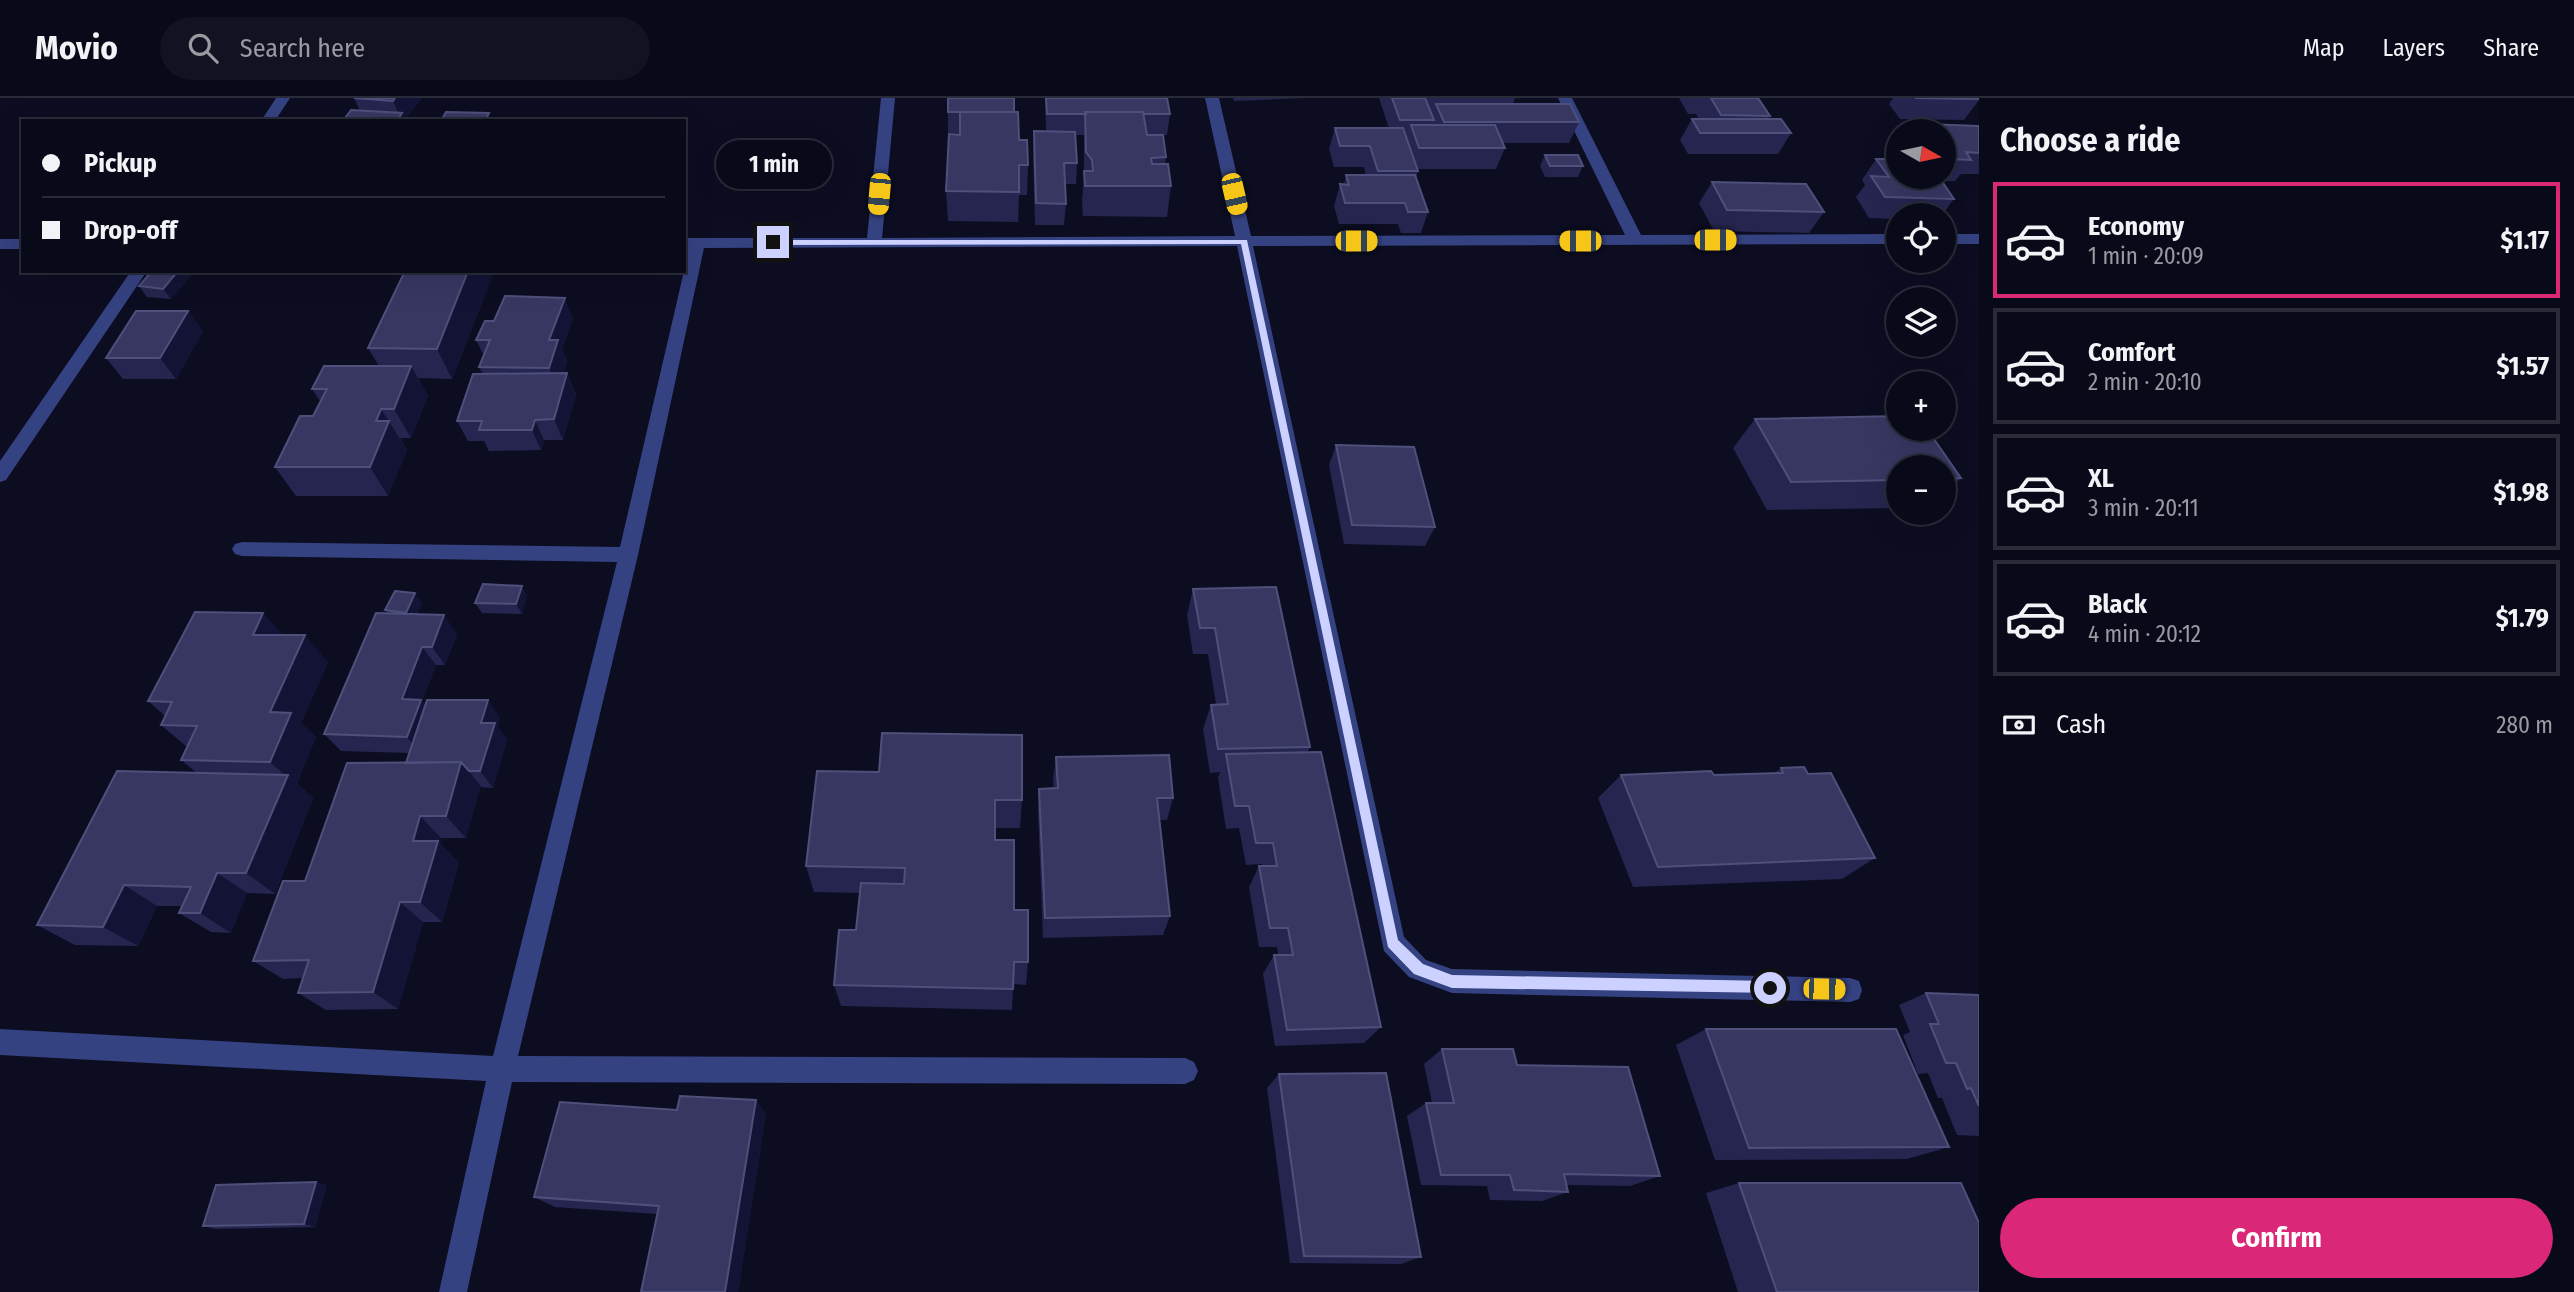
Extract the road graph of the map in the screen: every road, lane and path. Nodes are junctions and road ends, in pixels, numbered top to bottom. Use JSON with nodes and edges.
{"nodes":[{"id":1,"x":282,"y":98,"type":"edge"},
{"id":2,"x":888,"y":98,"type":"edge"},
{"id":3,"x":1212,"y":98,"type":"edge"},
{"id":4,"x":1565,"y":98,"type":"edge"},
{"id":5,"x":269,"y":119,"type":"edge"},
{"id":6,"x":1886,"y":239,"type":"edge"},
{"id":7,"x":1956,"y":239,"type":"edge"},
{"id":8,"x":1979,"y":239,"type":"edge"},
{"id":9,"x":1636,"y":241,"type":"junction"},
{"id":10,"x":874,"y":242,"type":"junction"},
{"id":11,"x":1244,"y":242,"type":"junction"},
{"id":12,"x":690,"y":243,"type":"edge"},
{"id":13,"x":0,"y":244,"type":"edge"},
{"id":14,"x":21,"y":244,"type":"edge"},
{"id":15,"x":686,"y":263,"type":"edge"},
{"id":16,"x":138,"y":273,"type":"edge"},
{"id":17,"x":684,"y":273,"type":"edge"},
{"id":18,"x":0,"y":475,"type":"edge"},
{"id":19,"x":242,"y":549,"type":"dead end"},
{"id":20,"x":628,"y":555,"type":"junction"},
{"id":21,"x":1850,"y":990,"type":"dead end"},
{"id":22,"x":0,"y":1042,"type":"edge"},
{"id":23,"x":502,"y":1069,"type":"junction"},
{"id":24,"x":1185,"y":1071,"type":"dead end"},
{"id":25,"x":453,"y":1292,"type":"edge"}],
"edges":[{"from":1,"to":5,"type":"street"},
{"from":2,"to":10,"type":"street"},
{"from":3,"to":11,"type":"street"},
{"from":4,"to":9,"type":"street"},
{"from":6,"to":9,"type":"street"},
{"from":7,"to":8,"type":"street"},
{"from":9,"to":11,"type":"street"},
{"from":10,"to":11,"type":"street"},
{"from":10,"to":12,"type":"street"},
{"from":11,"to":21,"type":"street"},
{"from":12,"to":15,"type":"street"},
{"from":13,"to":14,"type":"street"},
{"from":16,"to":18,"type":"street"},
{"from":17,"to":20,"type":"street"},
{"from":19,"to":20,"type":"street"},
{"from":20,"to":23,"type":"street"},
{"from":22,"to":23,"type":"street"},
{"from":23,"to":24,"type":"street"},
{"from":23,"to":25,"type":"street"}]}
